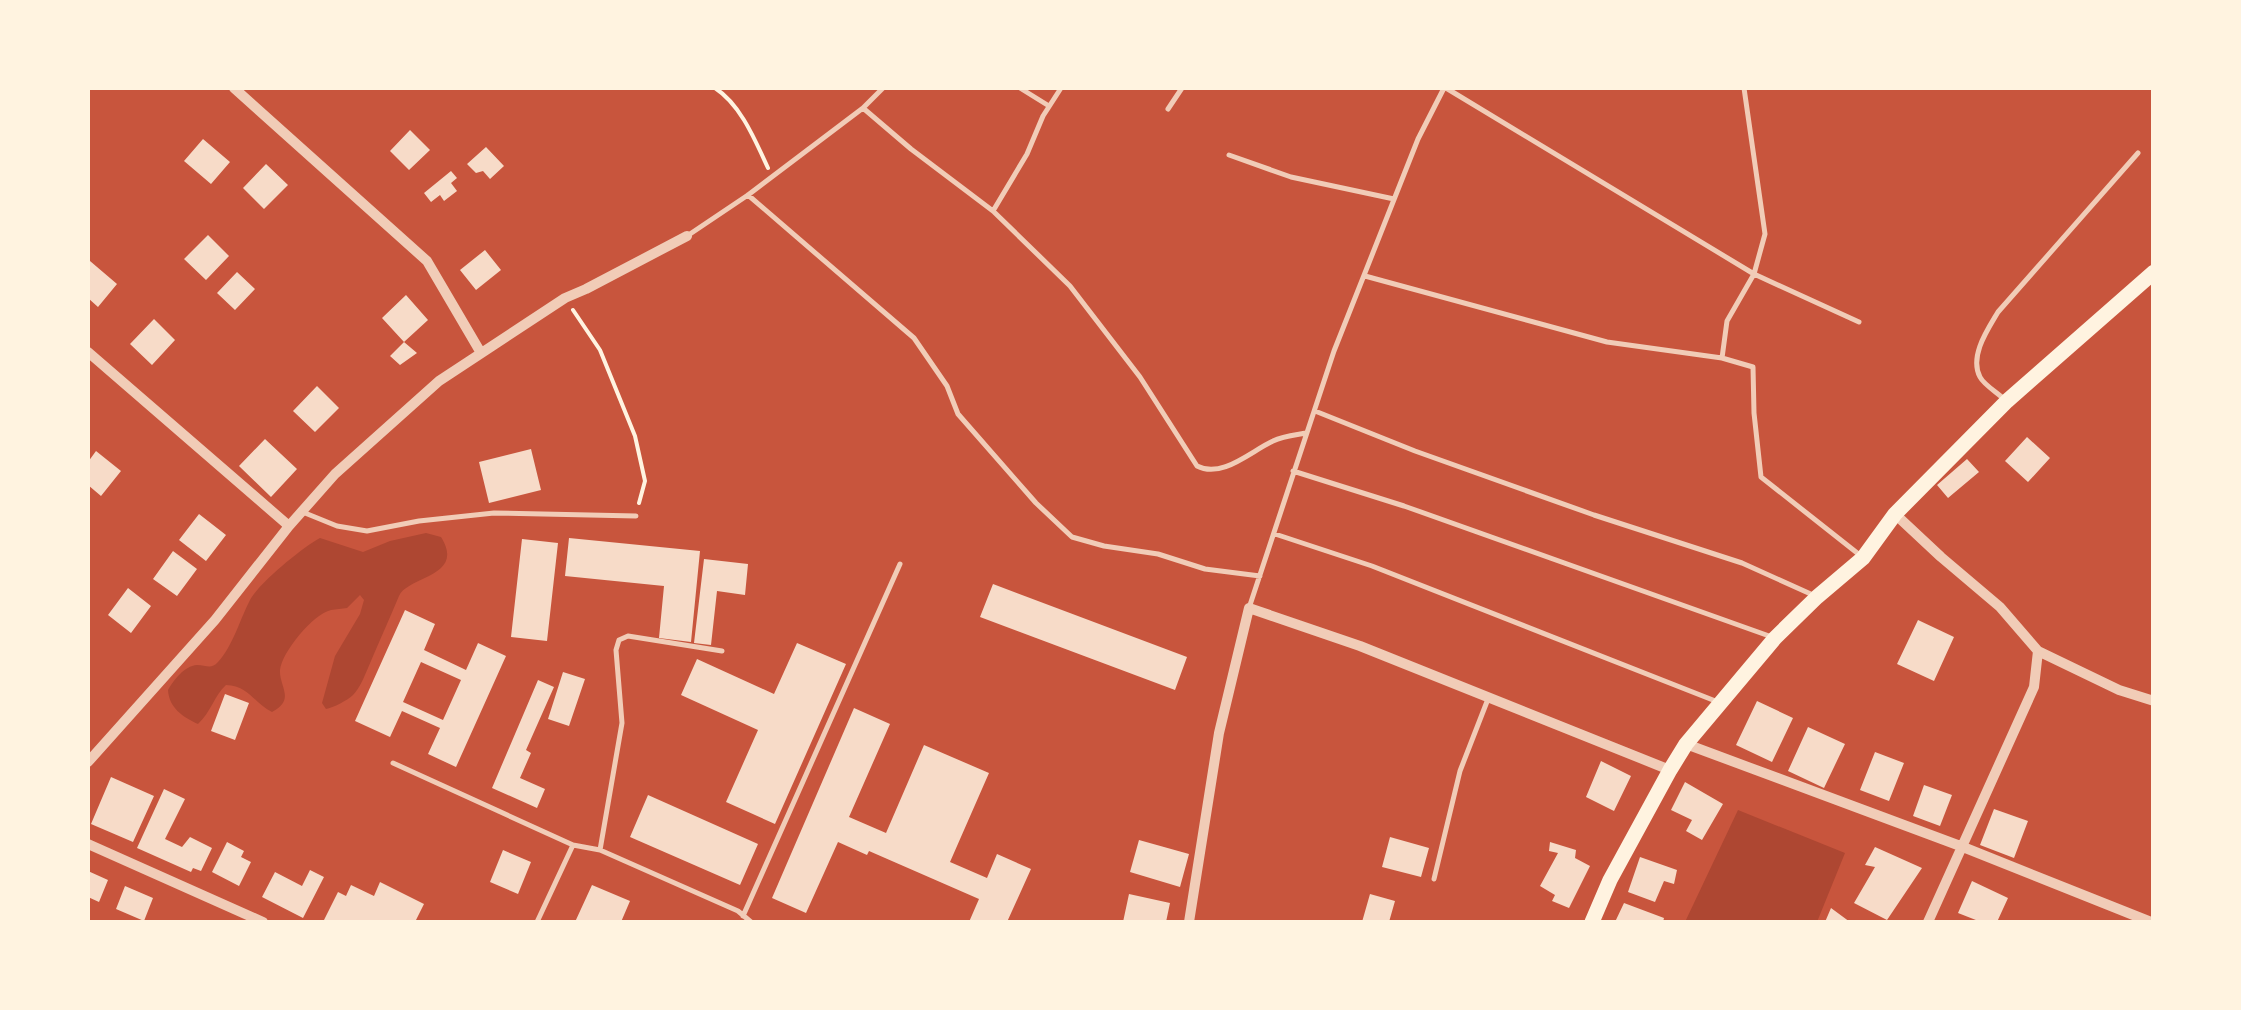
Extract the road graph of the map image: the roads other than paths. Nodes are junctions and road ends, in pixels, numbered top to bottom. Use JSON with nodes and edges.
{"nodes":[{"id":1,"x":234,"y":88,"type":"edge"},
{"id":2,"x":883,"y":88,"type":"edge"},
{"id":3,"x":1020,"y":88,"type":"edge"},
{"id":4,"x":1061,"y":88,"type":"edge"},
{"id":5,"x":1182,"y":88,"type":"edge"},
{"id":6,"x":1445,"y":88,"type":"edge"},
{"id":7,"x":1744,"y":88,"type":"edge"},
{"id":8,"x":1049,"y":106,"type":"junction"},
{"id":9,"x":863,"y":108,"type":"junction"},
{"id":10,"x":1168,"y":109,"type":"dead end"},
{"id":11,"x":2138,"y":153,"type":"dead end"},
{"id":12,"x":1229,"y":156,"type":"dead end"},
{"id":13,"x":748,"y":196,"type":"junction"},
{"id":14,"x":1394,"y":200,"type":"junction"},
{"id":15,"x":994,"y":211,"type":"junction"},
{"id":16,"x":687,"y":236,"type":"joint"},
{"id":17,"x":2154,"y":272,"type":"edge"},
{"id":18,"x":1754,"y":274,"type":"junction"},
{"id":19,"x":1364,"y":276,"type":"junction"},
{"id":20,"x":1859,"y":322,"type":"dead end"},
{"id":21,"x":88,"y":352,"type":"edge"},
{"id":22,"x":481,"y":352,"type":"junction"},
{"id":23,"x":1722,"y":358,"type":"junction"},
{"id":24,"x":2006,"y":400,"type":"junction"},
{"id":25,"x":1315,"y":411,"type":"junction"},
{"id":26,"x":1306,"y":433,"type":"junction"},
{"id":27,"x":1293,"y":471,"type":"junction"},
{"id":28,"x":302,"y":512,"type":"junction"},
{"id":29,"x":1896,"y":514,"type":"junction"},
{"id":30,"x":636,"y":516,"type":"road end"},
{"id":31,"x":289,"y":526,"type":"junction"},
{"id":32,"x":1274,"y":534,"type":"junction"},
{"id":33,"x":1864,"y":558,"type":"junction"},
{"id":34,"x":900,"y":564,"type":"dead end"},
{"id":35,"x":1260,"y":576,"type":"junction"},
{"id":36,"x":1817,"y":597,"type":"junction"},
{"id":37,"x":1249,"y":608,"type":"junction"},
{"id":38,"x":1775,"y":638,"type":"junction"},
{"id":39,"x":722,"y":650,"type":"dead end"},
{"id":40,"x":2038,"y":651,"type":"junction"},
{"id":41,"x":1489,"y":696,"type":"junction"},
{"id":42,"x":2154,"y":701,"type":"edge"},
{"id":43,"x":1720,"y":703,"type":"junction"},
{"id":44,"x":1686,"y":744,"type":"junction"},
{"id":45,"x":88,"y":762,"type":"edge"},
{"id":46,"x":393,"y":763,"type":"dead end"},
{"id":47,"x":1670,"y":770,"type":"junction"},
{"id":48,"x":88,"y":844,"type":"edge"},
{"id":49,"x":573,"y":845,"type":"junction"},
{"id":50,"x":1963,"y":848,"type":"junction"},
{"id":51,"x":600,"y":850,"type":"junction"},
{"id":52,"x":1434,"y":879,"type":"dead end"},
{"id":53,"x":743,"y":916,"type":"junction"},
{"id":54,"x":262,"y":922,"type":"edge"},
{"id":55,"x":536,"y":922,"type":"edge"},
{"id":56,"x":751,"y":922,"type":"edge"},
{"id":57,"x":1189,"y":922,"type":"edge"},
{"id":58,"x":1592,"y":922,"type":"edge"},
{"id":59,"x":1928,"y":922,"type":"edge"},
{"id":60,"x":2152,"y":922,"type":"edge"}],
"edges":[{"from":1,"to":22,"type":"street"},
{"from":2,"to":9,"type":"lane"},
{"from":3,"to":8,"type":"lane"},
{"from":4,"to":8,"type":"lane"},
{"from":5,"to":10,"type":"lane"},
{"from":6,"to":14,"type":"lane"},
{"from":6,"to":18,"type":"lane"},
{"from":7,"to":18,"type":"lane"},
{"from":8,"to":15,"type":"lane"},
{"from":9,"to":13,"type":"lane"},
{"from":9,"to":15,"type":"lane"},
{"from":11,"to":24,"type":"lane"},
{"from":12,"to":14,"type":"lane"},
{"from":13,"to":16,"type":"lane"},
{"from":13,"to":35,"type":"lane"},
{"from":14,"to":19,"type":"lane"},
{"from":15,"to":26,"type":"lane"},
{"from":16,"to":22,"type":"street"},
{"from":17,"to":24,"type":"main road"},
{"from":18,"to":20,"type":"lane"},
{"from":18,"to":23,"type":"lane"},
{"from":19,"to":23,"type":"lane"},
{"from":19,"to":25,"type":"lane"},
{"from":21,"to":31,"type":"street"},
{"from":22,"to":28,"type":"street"},
{"from":23,"to":33,"type":"lane"},
{"from":24,"to":29,"type":"main road"},
{"from":25,"to":26,"type":"lane"},
{"from":25,"to":36,"type":"lane"},
{"from":26,"to":27,"type":"lane"},
{"from":27,"to":32,"type":"lane"},
{"from":27,"to":38,"type":"lane"},
{"from":28,"to":30,"type":"lane"},
{"from":28,"to":31,"type":"street"},
{"from":29,"to":33,"type":"main road"},
{"from":29,"to":40,"type":"street"},
{"from":31,"to":45,"type":"street"},
{"from":32,"to":35,"type":"lane"},
{"from":32,"to":43,"type":"lane"},
{"from":33,"to":36,"type":"main road"},
{"from":34,"to":53,"type":"lane"},
{"from":35,"to":37,"type":"lane"},
{"from":36,"to":38,"type":"main road"},
{"from":37,"to":41,"type":"street"},
{"from":37,"to":57,"type":"street"},
{"from":38,"to":43,"type":"main road"},
{"from":39,"to":51,"type":"lane"},
{"from":40,"to":42,"type":"street"},
{"from":40,"to":50,"type":"street"},
{"from":41,"to":47,"type":"street"},
{"from":41,"to":52,"type":"lane"},
{"from":43,"to":44,"type":"main road"},
{"from":44,"to":47,"type":"main road"},
{"from":44,"to":50,"type":"street"},
{"from":46,"to":49,"type":"lane"},
{"from":47,"to":58,"type":"main road"},
{"from":48,"to":54,"type":"street"},
{"from":49,"to":51,"type":"lane"},
{"from":49,"to":55,"type":"lane"},
{"from":50,"to":59,"type":"street"},
{"from":50,"to":60,"type":"street"},
{"from":51,"to":53,"type":"lane"},
{"from":53,"to":56,"type":"lane"}]}
